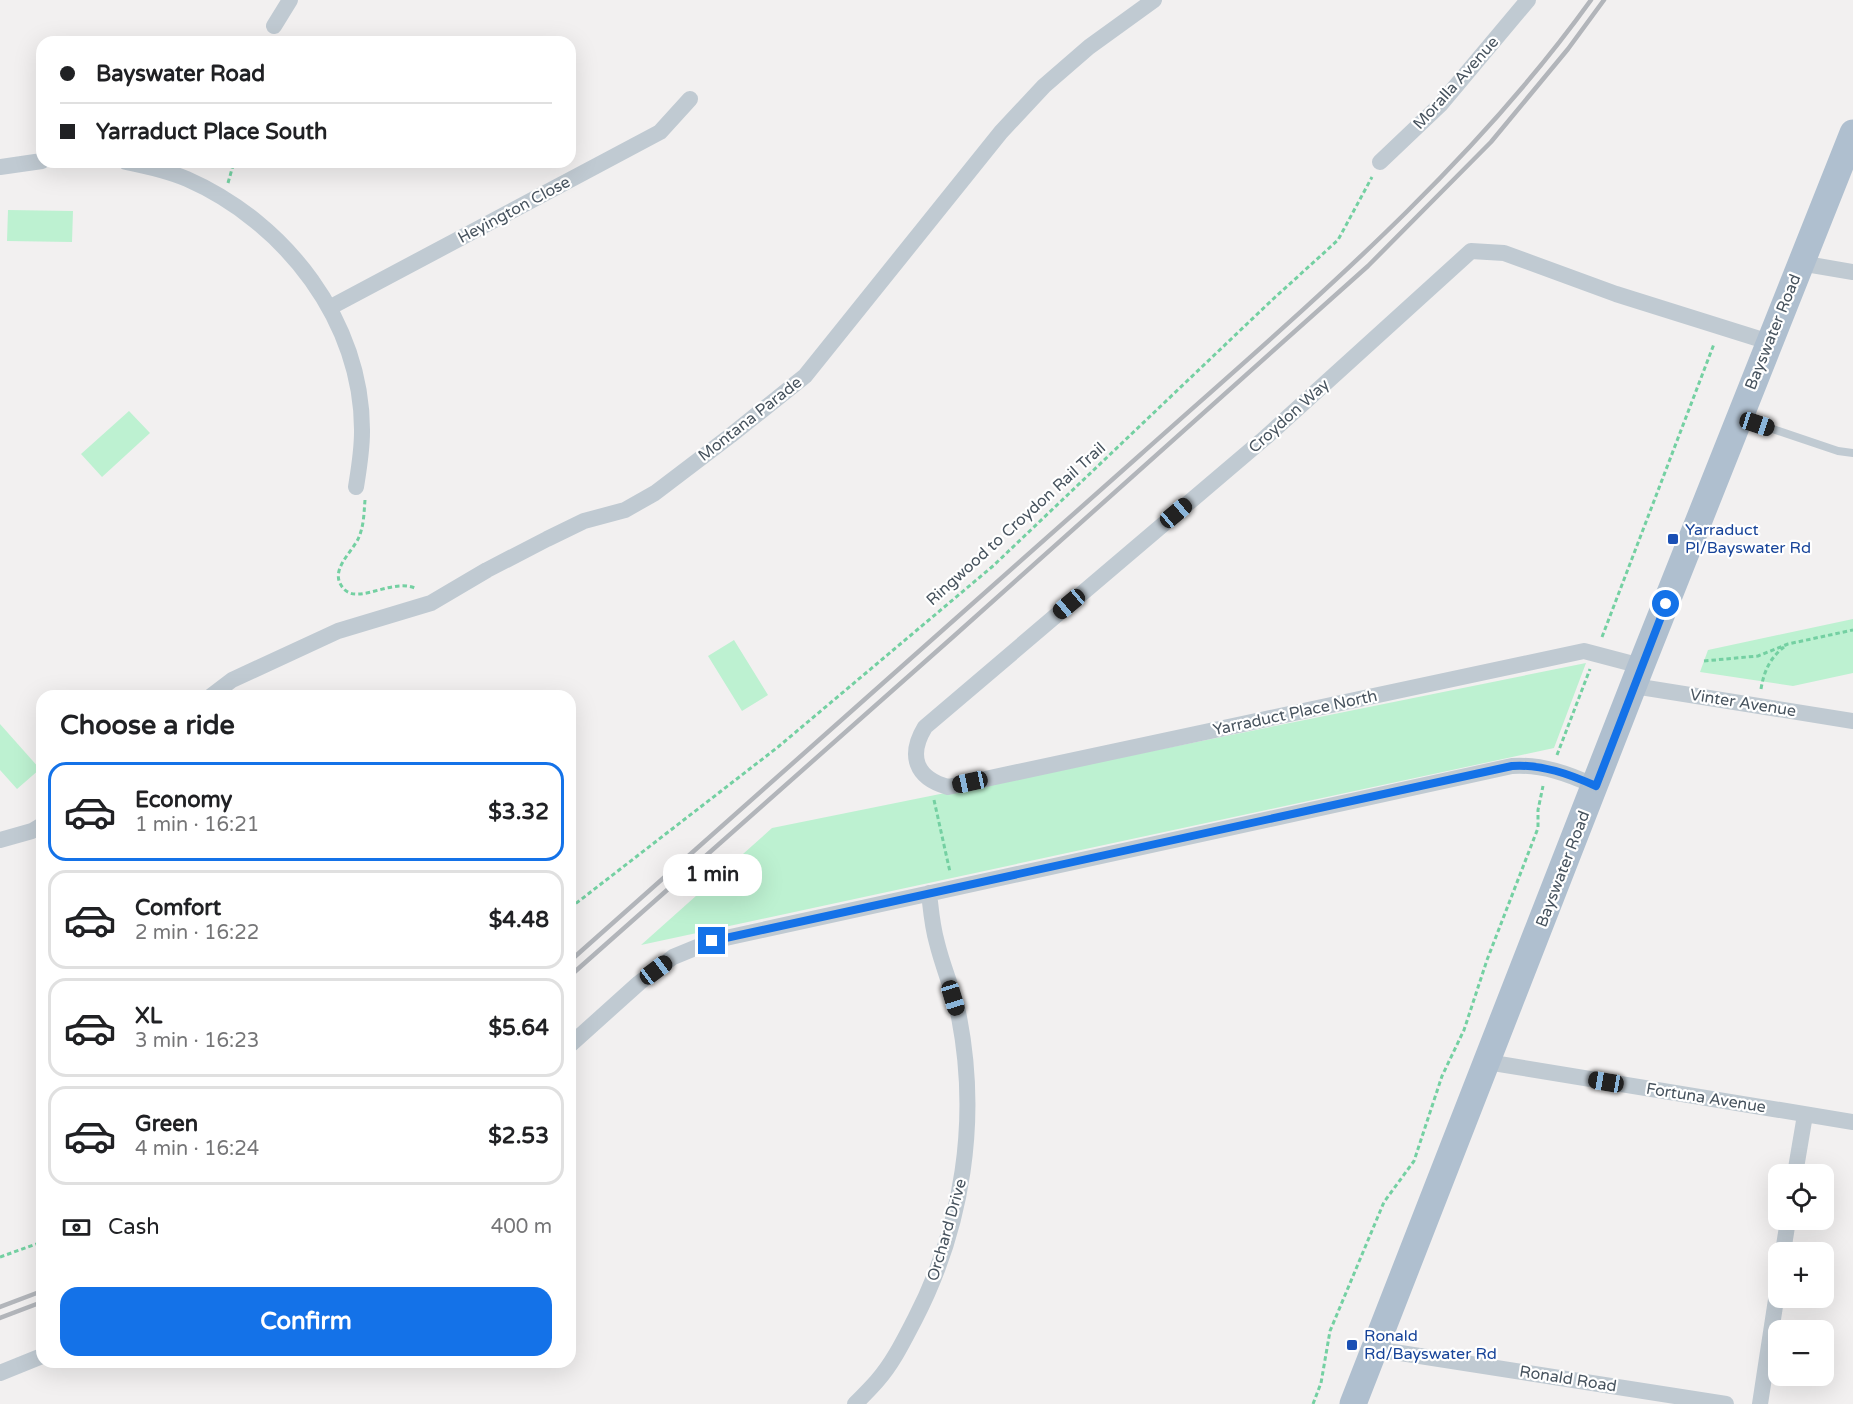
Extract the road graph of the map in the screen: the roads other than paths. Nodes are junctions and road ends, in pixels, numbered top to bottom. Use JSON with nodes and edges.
{"nodes":[{"id":1,"x":290,"y":0,"type":"edge"},
{"id":2,"x":1154,"y":0,"type":"edge"},
{"id":3,"x":1528,"y":0,"type":"edge"},
{"id":4,"x":274,"y":26,"type":"dead end"},
{"id":5,"x":690,"y":99,"type":"dead end"},
{"id":6,"x":1853,"y":133,"type":"edge"},
{"id":7,"x":1380,"y":162,"type":"road end"},
{"id":8,"x":36,"y":163,"type":"edge"},
{"id":9,"x":0,"y":167,"type":"edge"},
{"id":10,"x":156,"y":168,"type":"edge"},
{"id":11,"x":1800,"y":263,"type":"junction"},
{"id":12,"x":1853,"y":272,"type":"edge"},
{"id":13,"x":329,"y":308,"type":"junction"},
{"id":14,"x":1769,"y":342,"type":"junction"},
{"id":15,"x":1739,"y":418,"type":"junction"},
{"id":16,"x":1853,"y":453,"type":"edge"},
{"id":17,"x":356,"y":487,"type":"road end"},
{"id":18,"x":1638,"y":676,"type":"junction"},
{"id":19,"x":219,"y":690,"type":"edge"},
{"id":20,"x":1853,"y":721,"type":"edge"},
{"id":21,"x":941,"y":785,"type":"joint"},
{"id":22,"x":1596,"y":786,"type":"junction"},
{"id":23,"x":36,"y":829,"type":"edge"},
{"id":24,"x":0,"y":840,"type":"edge"},
{"id":25,"x":929,"y":893,"type":"junction"},
{"id":26,"x":576,"y":1040,"type":"edge"},
{"id":27,"x":1487,"y":1062,"type":"junction"},
{"id":28,"x":1805,"y":1114,"type":"junction"},
{"id":29,"x":1853,"y":1122,"type":"edge"},
{"id":30,"x":1797,"y":1164,"type":"edge"},
{"id":31,"x":1775,"y":1308,"type":"edge"},
{"id":32,"x":1374,"y":1349,"type":"junction"},
{"id":33,"x":36,"y":1358,"type":"edge"},
{"id":34,"x":0,"y":1373,"type":"edge"},
{"id":35,"x":855,"y":1404,"type":"edge"},
{"id":36,"x":1353,"y":1404,"type":"edge"},
{"id":37,"x":1726,"y":1404,"type":"edge"},
{"id":38,"x":1760,"y":1404,"type":"edge"}],
"edges":[{"from":1,"to":4,"type":"street"},
{"from":2,"to":19,"type":"street","name":"Montana Parade"},
{"from":3,"to":7,"type":"street","name":"Moralla Avenue"},
{"from":5,"to":13,"type":"street","name":"Heyington Close"},
{"from":6,"to":11,"type":"main road","name":"Bayswater Road"},
{"from":8,"to":9,"type":"street"},
{"from":10,"to":13,"type":"street"},
{"from":11,"to":12,"type":"street"},
{"from":11,"to":14,"type":"main road","name":"Bayswater Road"},
{"from":13,"to":17,"type":"street"},
{"from":14,"to":15,"type":"main road","name":"Bayswater Road"},
{"from":14,"to":21,"type":"street","name":"Croydon Way"},
{"from":15,"to":16,"type":"lane"},
{"from":15,"to":18,"type":"main road","name":"Bayswater Road"},
{"from":18,"to":20,"type":"street","name":"Vinter Avenue"},
{"from":18,"to":21,"type":"street","name":"Yarraduct Place North"},
{"from":18,"to":22,"type":"main road","name":"Bayswater Road"},
{"from":22,"to":25,"type":"street"},
{"from":22,"to":27,"type":"main road","name":"Bayswater Road"},
{"from":23,"to":24,"type":"street"},
{"from":25,"to":26,"type":"street"},
{"from":25,"to":35,"type":"street","name":"Orchard Drive"},
{"from":27,"to":28,"type":"street","name":"Fortuna Avenue"},
{"from":27,"to":32,"type":"main road","name":"Bayswater Road"},
{"from":28,"to":29,"type":"street","name":"Fortuna Avenue"},
{"from":28,"to":30,"type":"street"},
{"from":31,"to":38,"type":"street"},
{"from":32,"to":36,"type":"main road","name":"Bayswater Road"},
{"from":32,"to":37,"type":"street","name":"Ronald Road"},
{"from":33,"to":34,"type":"street"}]}
